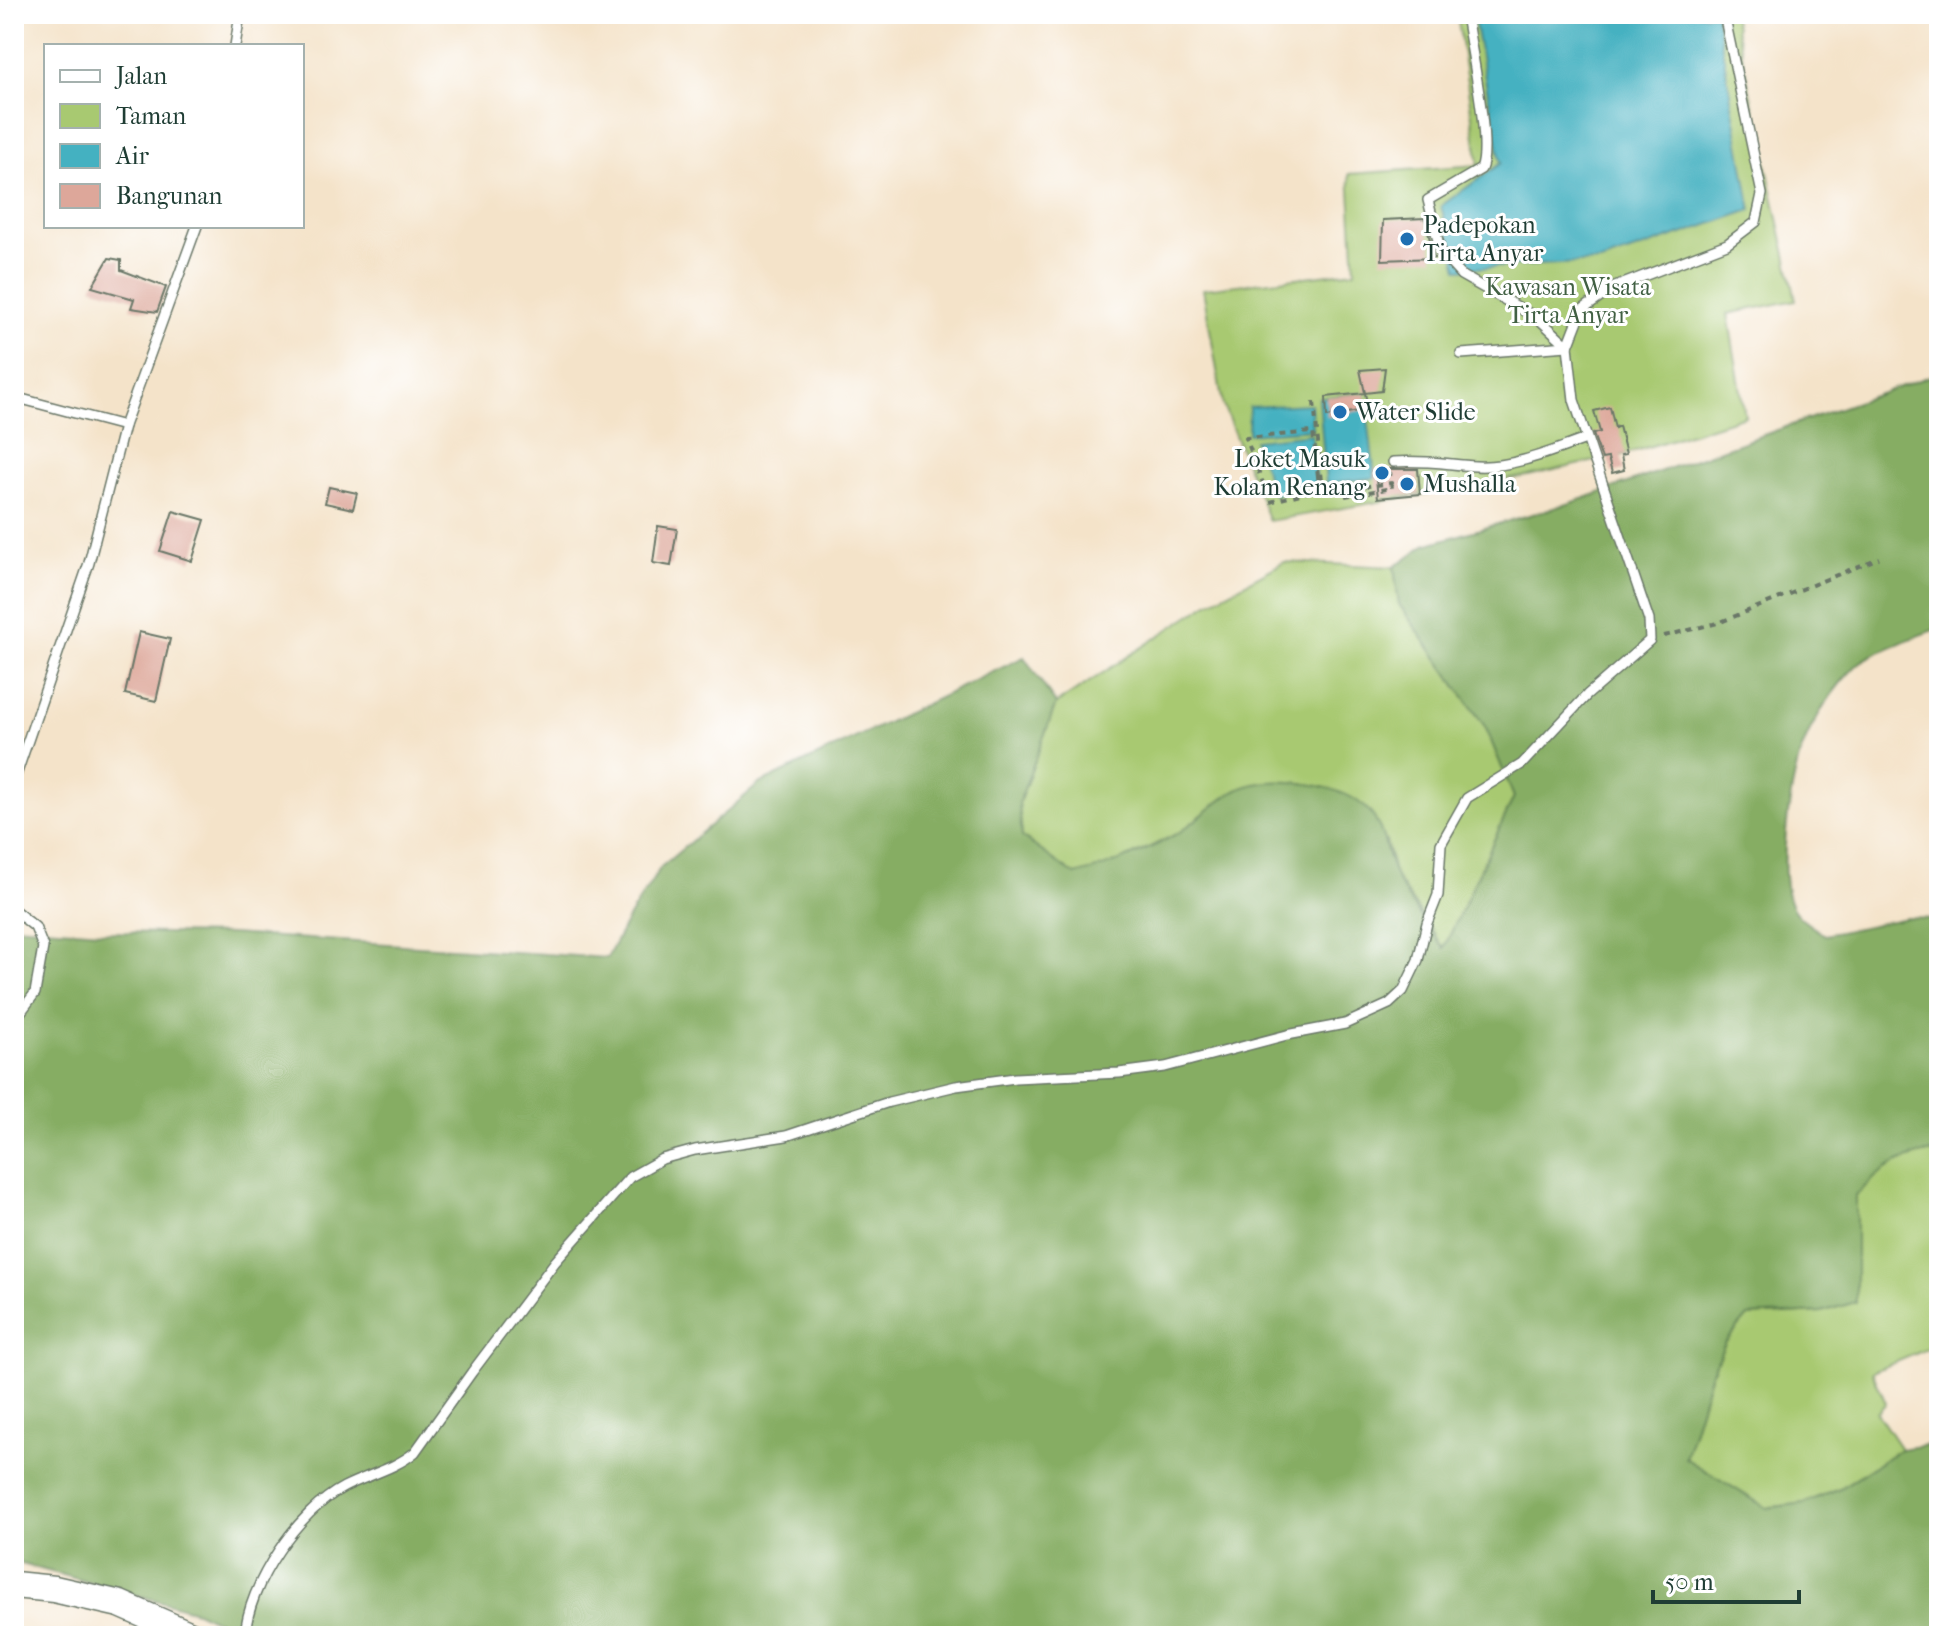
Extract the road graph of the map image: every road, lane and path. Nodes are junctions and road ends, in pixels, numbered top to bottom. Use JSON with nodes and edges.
{"nodes":[{"id":1,"x":240,"y":14,"type":"edge"},
{"id":2,"x":1466,"y":14,"type":"edge"},
{"id":3,"x":1724,"y":14,"type":"edge"},
{"id":4,"x":235,"y":44,"type":"edge"},
{"id":5,"x":196,"y":228,"type":"edge"},
{"id":6,"x":1568,"y":346,"type":"junction"},
{"id":7,"x":1461,"y":354,"type":"dead end"},
{"id":8,"x":14,"y":397,"type":"edge"},
{"id":9,"x":1314,"y":402,"type":"dead end"},
{"id":10,"x":124,"y":426,"type":"junction"},
{"id":11,"x":1586,"y":439,"type":"junction"},
{"id":12,"x":1393,"y":462,"type":"dead end"},
{"id":13,"x":1320,"y":476,"type":"junction"},
{"id":14,"x":1345,"y":496,"type":"dead end"},
{"id":15,"x":1879,"y":558,"type":"dead end"},
{"id":16,"x":1650,"y":640,"type":"junction"},
{"id":17,"x":14,"y":781,"type":"edge"},
{"id":18,"x":14,"y":910,"type":"edge"},
{"id":19,"x":14,"y":1021,"type":"edge"},
{"id":20,"x":14,"y":1585,"type":"edge"},
{"id":21,"x":193,"y":1636,"type":"edge"},
{"id":22,"x":245,"y":1636,"type":"edge"}],
"edges":[{"from":1,"to":4,"type":"lane"},
{"from":2,"to":6,"type":"lane"},
{"from":3,"to":6,"type":"lane"},
{"from":5,"to":10,"type":"lane"},
{"from":6,"to":7,"type":"lane"},
{"from":6,"to":11,"type":"lane"},
{"from":8,"to":10,"type":"lane"},
{"from":9,"to":13,"type":"path"},
{"from":10,"to":17,"type":"lane"},
{"from":11,"to":12,"type":"lane"},
{"from":11,"to":16,"type":"lane"},
{"from":13,"to":13,"type":"path"},
{"from":13,"to":14,"type":"path"},
{"from":15,"to":16,"type":"path"},
{"from":16,"to":22,"type":"lane"},
{"from":18,"to":19,"type":"lane"},
{"from":20,"to":21,"type":"main road"}]}
